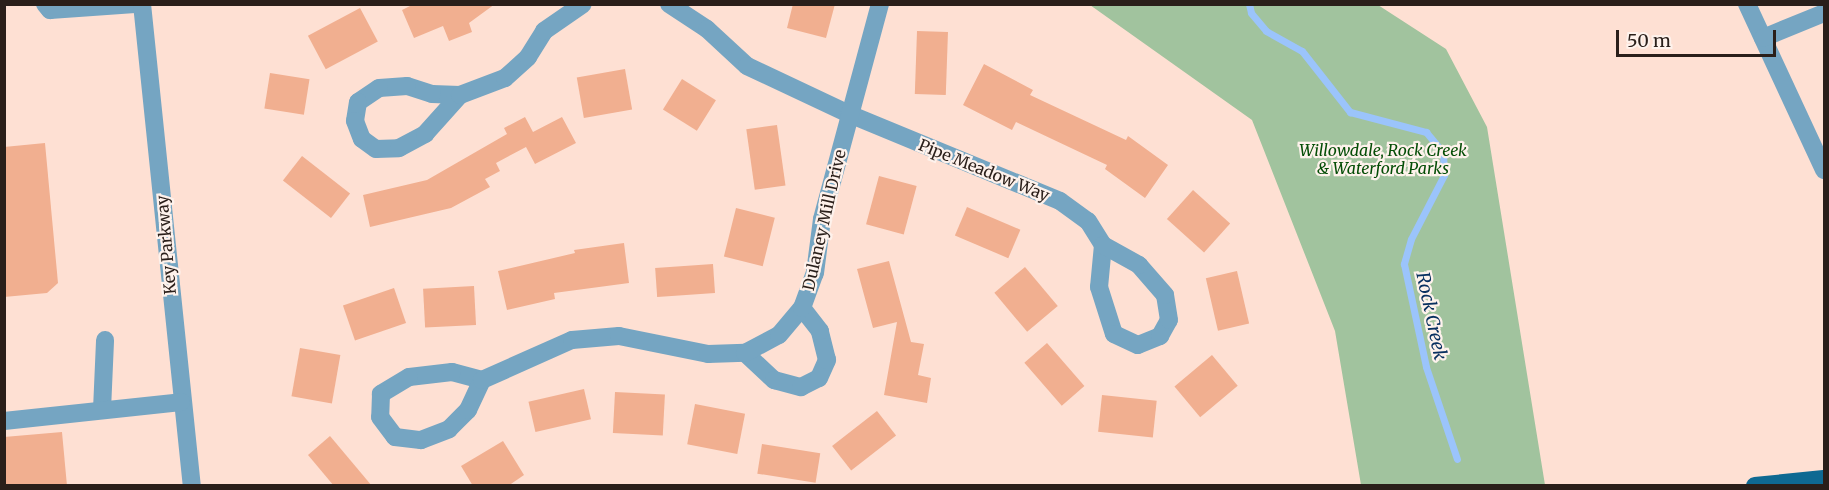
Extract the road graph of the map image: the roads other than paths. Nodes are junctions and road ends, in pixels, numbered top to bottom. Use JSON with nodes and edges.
{"nodes":[{"id":1,"x":45,"y":4,"type":"edge"},
{"id":2,"x":135,"y":4,"type":"edge"},
{"id":3,"x":142,"y":4,"type":"edge"},
{"id":4,"x":583,"y":4,"type":"edge"},
{"id":5,"x":669,"y":4,"type":"edge"},
{"id":6,"x":880,"y":4,"type":"edge"},
{"id":7,"x":1747,"y":4,"type":"edge"},
{"id":8,"x":1824,"y":13,"type":"edge"},
{"id":9,"x":1763,"y":38,"type":"junction"},
{"id":10,"x":460,"y":95,"type":"junction"},
{"id":11,"x":849,"y":114,"type":"junction"},
{"id":12,"x":1824,"y":170,"type":"edge"},
{"id":13,"x":1103,"y":245,"type":"junction"},
{"id":14,"x":802,"y":308,"type":"junction"},
{"id":15,"x":105,"y":340,"type":"dead end"},
{"id":16,"x":745,"y":353,"type":"junction"},
{"id":17,"x":482,"y":380,"type":"junction"},
{"id":18,"x":181,"y":402,"type":"junction"},
{"id":19,"x":102,"y":410,"type":"junction"},
{"id":20,"x":4,"y":421,"type":"edge"},
{"id":21,"x":1824,"y":479,"type":"edge"},
{"id":22,"x":192,"y":486,"type":"edge"},
{"id":23,"x":1755,"y":486,"type":"edge"}],
"edges":[{"from":1,"to":2,"type":"street"},
{"from":3,"to":18,"type":"street","name":"Key Parkway"},
{"from":4,"to":10,"type":"street"},
{"from":5,"to":11,"type":"street","name":"Pipe Meadow Way"},
{"from":6,"to":11,"type":"street","name":"Dulaney Mill Drive"},
{"from":7,"to":9,"type":"street"},
{"from":8,"to":9,"type":"street"},
{"from":9,"to":12,"type":"street"},
{"from":10,"to":10,"type":"street"},
{"from":11,"to":13,"type":"street","name":"Pipe Meadow Way"},
{"from":11,"to":14,"type":"street","name":"Dulaney Mill Drive"},
{"from":13,"to":13,"type":"street","name":"Pipe Meadow Way"},
{"from":14,"to":16,"type":"street","name":"Dulaney Mill Drive"},
{"from":14,"to":16,"type":"street"},
{"from":15,"to":19,"type":"street"},
{"from":16,"to":17,"type":"street","name":"Dulaney Mill Drive"},
{"from":17,"to":17,"type":"street"},
{"from":18,"to":19,"type":"street"},
{"from":18,"to":22,"type":"street","name":"Key Parkway"},
{"from":19,"to":20,"type":"street"},
{"from":21,"to":23,"type":"main road"}]}
